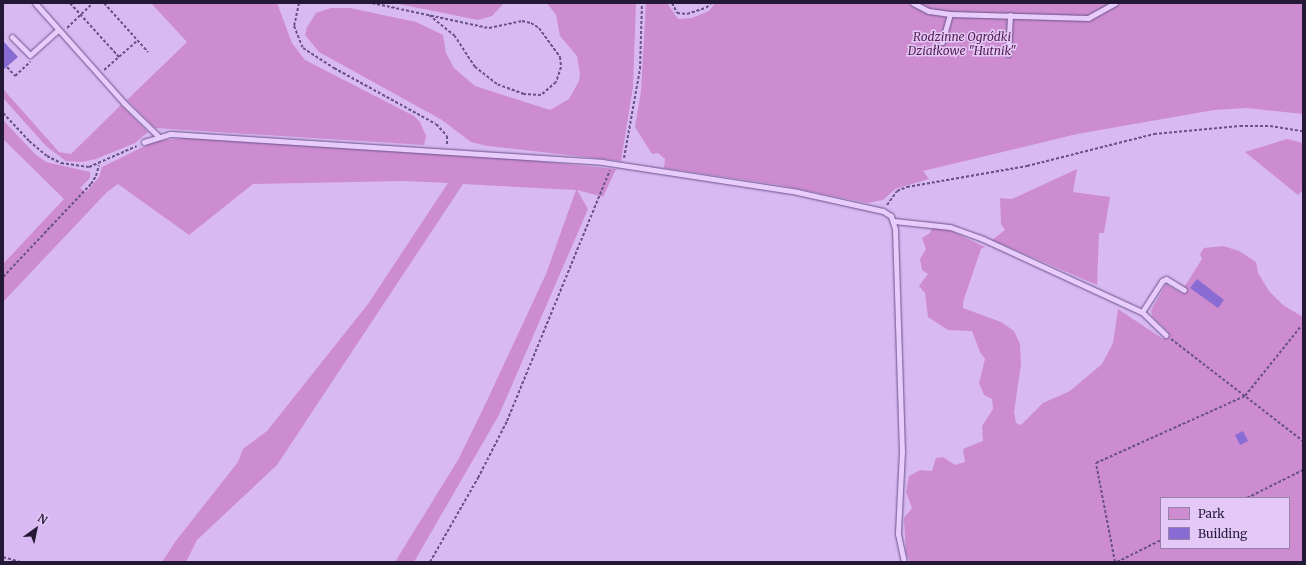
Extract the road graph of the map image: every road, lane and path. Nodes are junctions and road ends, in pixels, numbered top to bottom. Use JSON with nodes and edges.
{"nodes":[{"id":1,"x":34,"y":3,"type":"edge"},
{"id":2,"x":70,"y":3,"type":"edge"},
{"id":3,"x":104,"y":3,"type":"edge"},
{"id":4,"x":299,"y":3,"type":"edge"},
{"id":5,"x":372,"y":3,"type":"edge"},
{"id":6,"x":642,"y":3,"type":"edge"},
{"id":7,"x":672,"y":3,"type":"edge"},
{"id":8,"x":711,"y":3,"type":"edge"},
{"id":9,"x":913,"y":3,"type":"edge"},
{"id":10,"x":1114,"y":3,"type":"edge"},
{"id":11,"x":950,"y":14,"type":"junction"},
{"id":12,"x":429,"y":15,"type":"junction"},
{"id":13,"x":1010,"y":15,"type":"junction"},
{"id":14,"x":58,"y":30,"type":"junction"},
{"id":15,"x":12,"y":37,"type":"dead end"},
{"id":16,"x":138,"y":40,"type":"junction"},
{"id":17,"x":942,"y":42,"type":"dead end"},
{"id":18,"x":148,"y":52,"type":"dead end"},
{"id":19,"x":1008,"y":54,"type":"dead end"},
{"id":20,"x":119,"y":58,"type":"junction"},
{"id":21,"x":99,"y":75,"type":"junction"},
{"id":22,"x":3,"y":113,"type":"edge"},
{"id":23,"x":1303,"y":132,"type":"edge"},
{"id":24,"x":158,"y":136,"type":"junction"},
{"id":25,"x":144,"y":142,"type":"joint"},
{"id":26,"x":447,"y":152,"type":"junction"},
{"id":27,"x":613,"y":164,"type":"junction"},
{"id":28,"x":99,"y":165,"type":"junction"},
{"id":29,"x":622,"y":165,"type":"junction"},
{"id":30,"x":883,"y":211,"type":"junction"},
{"id":31,"x":894,"y":221,"type":"junction"},
{"id":32,"x":3,"y":276,"type":"edge"},
{"id":33,"x":1184,"y":290,"type":"dead end"},
{"id":34,"x":1142,"y":312,"type":"junction"},
{"id":35,"x":1301,"y":326,"type":"dead end"},
{"id":36,"x":1166,"y":335,"type":"joint"},
{"id":37,"x":1245,"y":396,"type":"junction"},
{"id":38,"x":1303,"y":441,"type":"edge"},
{"id":39,"x":1303,"y":470,"type":"edge"},
{"id":40,"x":1249,"y":497,"type":"edge"},
{"id":41,"x":1160,"y":540,"type":"edge"},
{"id":42,"x":3,"y":557,"type":"edge"},
{"id":43,"x":20,"y":562,"type":"edge"},
{"id":44,"x":430,"y":562,"type":"edge"},
{"id":45,"x":904,"y":562,"type":"edge"},
{"id":46,"x":1116,"y":562,"type":"edge"}],
"edges":[{"from":1,"to":14,"type":"lane"},
{"from":2,"to":20,"type":"path"},
{"from":3,"to":16,"type":"path"},
{"from":4,"to":26,"type":"path"},
{"from":5,"to":12,"type":"path"},
{"from":6,"to":29,"type":"path"},
{"from":7,"to":8,"type":"path"},
{"from":9,"to":11,"type":"lane"},
{"from":10,"to":13,"type":"lane"},
{"from":11,"to":13,"type":"lane"},
{"from":11,"to":17,"type":"lane"},
{"from":12,"to":12,"type":"path"},
{"from":13,"to":19,"type":"lane"},
{"from":14,"to":15,"type":"lane"},
{"from":14,"to":21,"type":"lane"},
{"from":16,"to":18,"type":"path"},
{"from":16,"to":20,"type":"path"},
{"from":20,"to":21,"type":"path"},
{"from":21,"to":24,"type":"lane"},
{"from":22,"to":28,"type":"path"},
{"from":23,"to":30,"type":"path"},
{"from":24,"to":25,"type":"lane"},
{"from":24,"to":26,"type":"lane"},
{"from":25,"to":28,"type":"path"},
{"from":26,"to":27,"type":"lane"},
{"from":27,"to":29,"type":"lane"},
{"from":27,"to":44,"type":"path"},
{"from":28,"to":32,"type":"path"},
{"from":29,"to":30,"type":"lane"},
{"from":30,"to":31,"type":"lane"},
{"from":31,"to":34,"type":"lane"},
{"from":31,"to":45,"type":"lane"},
{"from":33,"to":34,"type":"lane"},
{"from":34,"to":36,"type":"lane"},
{"from":35,"to":37,"type":"path"},
{"from":36,"to":37,"type":"path"},
{"from":37,"to":38,"type":"path"},
{"from":37,"to":46,"type":"path"},
{"from":39,"to":40,"type":"path"},
{"from":41,"to":46,"type":"path"},
{"from":42,"to":43,"type":"path"}]}
